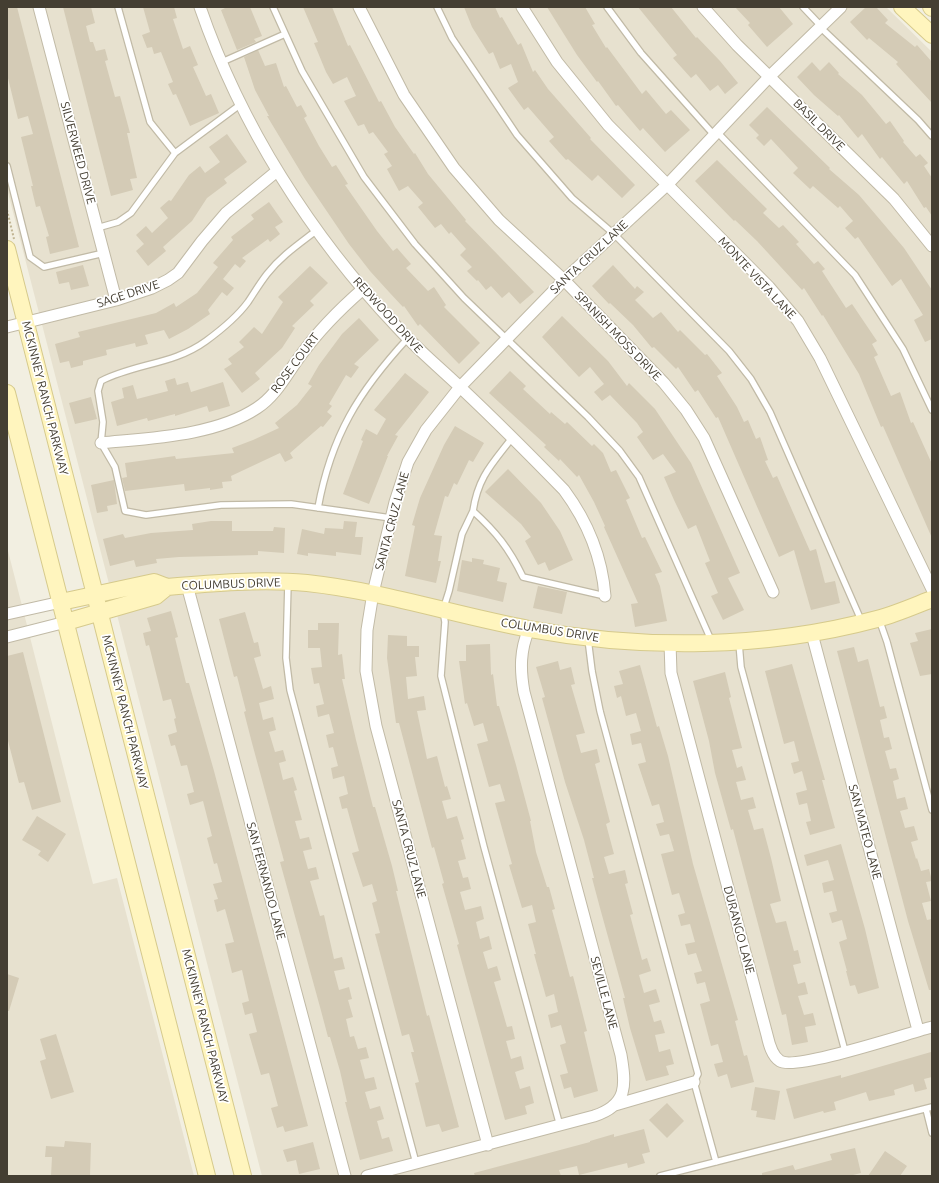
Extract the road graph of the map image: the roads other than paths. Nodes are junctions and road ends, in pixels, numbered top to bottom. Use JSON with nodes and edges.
{"nodes":[{"id":1,"x":39,"y":7,"type":"edge"},
{"id":2,"x":118,"y":7,"type":"edge"},
{"id":3,"x":200,"y":7,"type":"edge"},
{"id":4,"x":273,"y":7,"type":"edge"},
{"id":5,"x":359,"y":7,"type":"edge"},
{"id":6,"x":437,"y":7,"type":"edge"},
{"id":7,"x":522,"y":7,"type":"edge"},
{"id":8,"x":607,"y":7,"type":"edge"},
{"id":9,"x":703,"y":7,"type":"edge"},
{"id":10,"x":803,"y":7,"type":"edge"},
{"id":11,"x":841,"y":7,"type":"edge"},
{"id":12,"x":902,"y":7,"type":"edge"},
{"id":13,"x":820,"y":27,"type":"junction"},
{"id":14,"x":285,"y":34,"type":"junction"},
{"id":15,"x":932,"y":35,"type":"edge"},
{"id":16,"x":222,"y":62,"type":"junction"},
{"id":17,"x":770,"y":76,"type":"junction"},
{"id":18,"x":242,"y":103,"type":"junction"},
{"id":19,"x":716,"y":133,"type":"junction"},
{"id":20,"x":932,"y":136,"type":"edge"},
{"id":21,"x":175,"y":153,"type":"junction"},
{"id":22,"x":7,"y":166,"type":"edge"},
{"id":23,"x":277,"y":170,"type":"junction"},
{"id":24,"x":668,"y":184,"type":"junction"},
{"id":25,"x":97,"y":228,"type":"junction"},
{"id":26,"x":317,"y":230,"type":"junction"},
{"id":27,"x":614,"y":234,"type":"junction"},
{"id":28,"x":932,"y":246,"type":"edge"},
{"id":29,"x":7,"y":249,"type":"edge"},
{"id":30,"x":104,"y":253,"type":"junction"},
{"id":31,"x":564,"y":280,"type":"junction"},
{"id":32,"x":363,"y":289,"type":"junction"},
{"id":33,"x":116,"y":300,"type":"junction"},
{"id":34,"x":26,"y":323,"type":"junction"},
{"id":35,"x":7,"y":327,"type":"edge"},
{"id":36,"x":408,"y":338,"type":"junction"},
{"id":37,"x":506,"y":340,"type":"junction"},
{"id":38,"x":460,"y":387,"type":"junction"},
{"id":39,"x":7,"y":393,"type":"edge"},
{"id":40,"x":932,"y":410,"type":"edge"},
{"id":41,"x":512,"y":438,"type":"junction"},
{"id":42,"x":101,"y":443,"type":"junction"},
{"id":43,"x":318,"y":508,"type":"junction"},
{"id":44,"x":473,"y":511,"type":"junction"},
{"id":45,"x":391,"y":518,"type":"junction"},
{"id":46,"x":288,"y":582,"type":"junction"},
{"id":47,"x":187,"y":585,"type":"junction"},
{"id":48,"x":167,"y":587,"type":"junction"},
{"id":49,"x":932,"y":589,"type":"edge"},
{"id":50,"x":773,"y":592,"type":"dead end"},
{"id":51,"x":373,"y":593,"type":"junction"},
{"id":52,"x":95,"y":594,"type":"junction"},
{"id":53,"x":605,"y":596,"type":"joint"},
{"id":54,"x":932,"y":599,"type":"edge"},
{"id":55,"x":61,"y":602,"type":"junction"},
{"id":56,"x":443,"y":610,"type":"junction"},
{"id":57,"x":99,"y":611,"type":"junction"},
{"id":58,"x":7,"y":614,"type":"edge"},
{"id":59,"x":879,"y":619,"type":"junction"},
{"id":60,"x":66,"y":622,"type":"junction"},
{"id":61,"x":862,"y":623,"type":"junction"},
{"id":62,"x":529,"y":629,"type":"junction"},
{"id":63,"x":812,"y":634,"type":"junction"},
{"id":64,"x":588,"y":636,"type":"junction"},
{"id":65,"x":7,"y":637,"type":"edge"},
{"id":66,"x":739,"y":641,"type":"junction"},
{"id":67,"x":670,"y":643,"type":"junction"},
{"id":68,"x":712,"y":643,"type":"junction"},
{"id":69,"x":932,"y":810,"type":"edge"},
{"id":70,"x":932,"y":1027,"type":"edge"},
{"id":71,"x":918,"y":1030,"type":"junction"},
{"id":72,"x":845,"y":1051,"type":"junction"},
{"id":73,"x":694,"y":1082,"type":"junction"},
{"id":74,"x":615,"y":1105,"type":"junction"},
{"id":75,"x":932,"y":1107,"type":"edge"},
{"id":76,"x":926,"y":1109,"type":"junction"},
{"id":77,"x":560,"y":1126,"type":"junction"},
{"id":78,"x":932,"y":1133,"type":"edge"},
{"id":79,"x":488,"y":1145,"type":"junction"},
{"id":80,"x":716,"y":1162,"type":"junction"},
{"id":81,"x":416,"y":1164,"type":"junction"},
{"id":82,"x":207,"y":1176,"type":"edge"},
{"id":83,"x":243,"y":1176,"type":"edge"},
{"id":84,"x":345,"y":1176,"type":"edge"},
{"id":85,"x":367,"y":1176,"type":"edge"},
{"id":86,"x":660,"y":1176,"type":"edge"}],
"edges":[{"from":1,"to":25,"type":"street","name":"SILVERWEED DRIVE"},
{"from":2,"to":21,"type":"lane"},
{"from":3,"to":16,"type":"street","name":"REDWOOD DRIVE"},
{"from":4,"to":14,"type":"lane"},
{"from":5,"to":31,"type":"street","name":"SPANISH MOSS DRIVE"},
{"from":6,"to":27,"type":"lane"},
{"from":7,"to":24,"type":"street","name":"MONTE VISTA LANE"},
{"from":8,"to":19,"type":"lane"},
{"from":9,"to":17,"type":"street","name":"BASIL DRIVE"},
{"from":10,"to":13,"type":"lane"},
{"from":11,"to":13,"type":"street","name":"SANTA CRUZ LANE"},
{"from":12,"to":15,"type":"main road"},
{"from":13,"to":17,"type":"street","name":"SANTA CRUZ LANE"},
{"from":13,"to":20,"type":"lane"},
{"from":14,"to":16,"type":"lane"},
{"from":14,"to":37,"type":"lane"},
{"from":16,"to":18,"type":"street","name":"REDWOOD DRIVE"},
{"from":17,"to":19,"type":"street","name":"SANTA CRUZ LANE"},
{"from":17,"to":28,"type":"street","name":"BASIL DRIVE"},
{"from":18,"to":21,"type":"lane"},
{"from":18,"to":23,"type":"street","name":"REDWOOD DRIVE"},
{"from":19,"to":24,"type":"street","name":"SANTA CRUZ LANE"},
{"from":19,"to":40,"type":"lane"},
{"from":21,"to":25,"type":"lane"},
{"from":22,"to":30,"type":"lane"},
{"from":23,"to":26,"type":"street","name":"REDWOOD DRIVE"},
{"from":23,"to":33,"type":"street","name":"SAGE DRIVE"},
{"from":24,"to":27,"type":"street","name":"SANTA CRUZ LANE"},
{"from":24,"to":49,"type":"street","name":"MONTE VISTA LANE"},
{"from":25,"to":30,"type":"street","name":"SILVERWEED DRIVE"},
{"from":26,"to":32,"type":"street","name":"REDWOOD DRIVE"},
{"from":26,"to":42,"type":"lane"},
{"from":27,"to":31,"type":"street","name":"SANTA CRUZ LANE"},
{"from":27,"to":61,"type":"lane"},
{"from":29,"to":34,"type":"main road","name":"MCKINNEY RANCH PARKWAY"},
{"from":30,"to":33,"type":"street","name":"SILVERWEED DRIVE"},
{"from":31,"to":37,"type":"street","name":"SANTA CRUZ LANE"},
{"from":31,"to":50,"type":"street","name":"SPANISH MOSS DRIVE"},
{"from":32,"to":36,"type":"street","name":"REDWOOD DRIVE"},
{"from":32,"to":42,"type":"street","name":"ROSE COURT"},
{"from":33,"to":34,"type":"street","name":"SAGE DRIVE"},
{"from":34,"to":35,"type":"street","name":"SAGE DRIVE"},
{"from":34,"to":52,"type":"main road","name":"MCKINNEY RANCH PARKWAY"},
{"from":36,"to":38,"type":"street","name":"REDWOOD DRIVE"},
{"from":36,"to":43,"type":"lane"},
{"from":37,"to":38,"type":"street","name":"SANTA CRUZ LANE"},
{"from":37,"to":68,"type":"lane"},
{"from":38,"to":41,"type":"street","name":"REDWOOD DRIVE"},
{"from":38,"to":45,"type":"street","name":"SANTA CRUZ LANE"},
{"from":39,"to":55,"type":"main road"},
{"from":41,"to":44,"type":"lane"},
{"from":41,"to":53,"type":"street","name":"REDWOOD DRIVE"},
{"from":42,"to":43,"type":"lane"},
{"from":43,"to":45,"type":"lane"},
{"from":44,"to":53,"type":"lane"},
{"from":44,"to":56,"type":"lane"},
{"from":45,"to":51,"type":"street","name":"SANTA CRUZ LANE"},
{"from":46,"to":47,"type":"main road","name":"COLUMBUS DRIVE"},
{"from":46,"to":51,"type":"main road","name":"COLUMBUS DRIVE"},
{"from":46,"to":81,"type":"lane"},
{"from":47,"to":48,"type":"main road","name":"COLUMBUS DRIVE"},
{"from":47,"to":84,"type":"street","name":"SAN FERNANDO LANE"},
{"from":48,"to":52,"type":"main road","name":"COLUMBUS DRIVE"},
{"from":48,"to":57,"type":"main road","name":"COLUMBUS DRIVE"},
{"from":51,"to":56,"type":"main road","name":"COLUMBUS DRIVE"},
{"from":51,"to":79,"type":"street","name":"SANTA CRUZ LANE"},
{"from":52,"to":55,"type":"main road","name":"COLUMBUS DRIVE"},
{"from":52,"to":57,"type":"main road","name":"MCKINNEY RANCH PARKWAY"},
{"from":54,"to":59,"type":"main road","name":"COLUMBUS DRIVE"},
{"from":55,"to":58,"type":"street","name":"COLUMBUS DRIVE"},
{"from":55,"to":60,"type":"main road"},
{"from":56,"to":62,"type":"main road","name":"COLUMBUS DRIVE"},
{"from":56,"to":77,"type":"lane"},
{"from":57,"to":60,"type":"main road","name":"COLUMBUS DRIVE"},
{"from":57,"to":83,"type":"main road","name":"MCKINNEY RANCH PARKWAY"},
{"from":59,"to":61,"type":"main road","name":"COLUMBUS DRIVE"},
{"from":59,"to":69,"type":"lane"},
{"from":60,"to":65,"type":"street","name":"COLUMBUS DRIVE"},
{"from":60,"to":82,"type":"main road"},
{"from":61,"to":63,"type":"main road","name":"COLUMBUS DRIVE"},
{"from":62,"to":64,"type":"main road","name":"COLUMBUS DRIVE"},
{"from":62,"to":74,"type":"street","name":"SEVILLE LANE"},
{"from":63,"to":66,"type":"main road","name":"COLUMBUS DRIVE"},
{"from":63,"to":71,"type":"street","name":"SAN MATEO LANE"},
{"from":64,"to":67,"type":"main road","name":"COLUMBUS DRIVE"},
{"from":64,"to":73,"type":"lane"},
{"from":66,"to":68,"type":"main road","name":"COLUMBUS DRIVE"},
{"from":66,"to":72,"type":"lane"},
{"from":67,"to":68,"type":"main road","name":"COLUMBUS DRIVE"},
{"from":67,"to":72,"type":"street","name":"DURANGO LANE"},
{"from":70,"to":71,"type":"street","name":"DURANGO LANE"},
{"from":71,"to":72,"type":"street","name":"DURANGO LANE"},
{"from":73,"to":74,"type":"street"},
{"from":73,"to":80,"type":"lane"},
{"from":74,"to":77,"type":"street"},
{"from":75,"to":76,"type":"lane"},
{"from":76,"to":78,"type":"lane"},
{"from":76,"to":80,"type":"lane"},
{"from":77,"to":79,"type":"street"},
{"from":79,"to":81,"type":"street"},
{"from":80,"to":86,"type":"lane"},
{"from":81,"to":85,"type":"street"}]}
